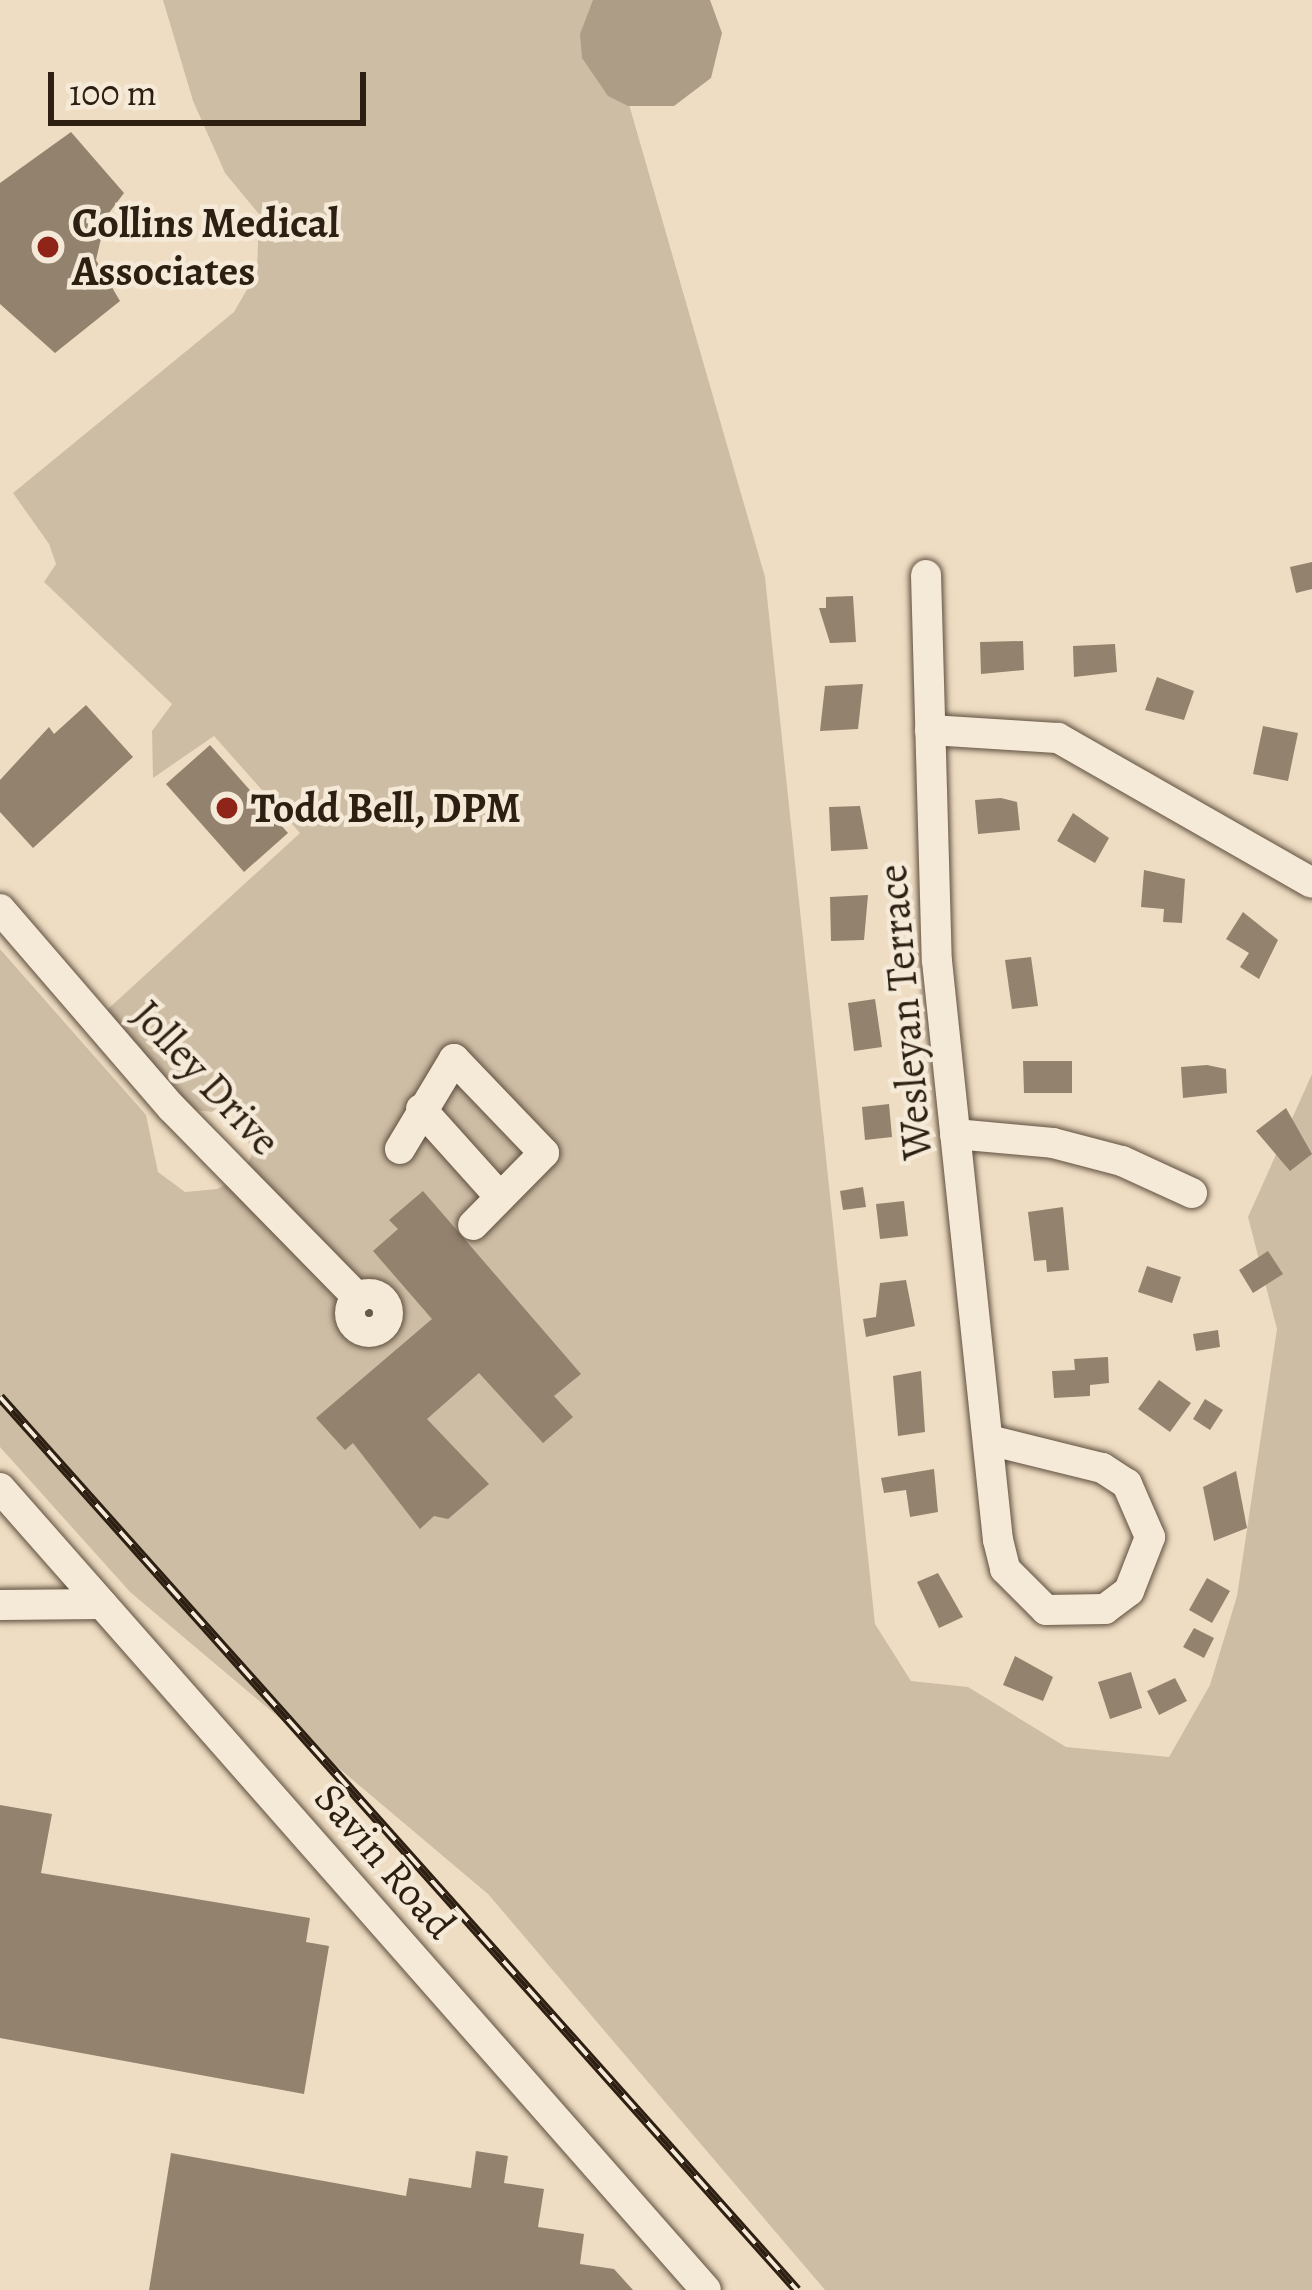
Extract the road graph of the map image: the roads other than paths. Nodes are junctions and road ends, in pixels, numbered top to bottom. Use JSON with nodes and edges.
{"nodes":[{"id":1,"x":926,"y":575,"type":"dead end"},
{"id":2,"x":930,"y":730,"type":"junction"},
{"id":3,"x":1312,"y":883,"type":"edge"},
{"id":4,"x":0,"y":909,"type":"edge"},
{"id":5,"x":422,"y":1109,"type":"junction"},
{"id":6,"x":955,"y":1134,"type":"junction"},
{"id":7,"x":400,"y":1149,"type":"dead end"},
{"id":8,"x":1192,"y":1193,"type":"dead end"},
{"id":9,"x":500,"y":1197,"type":"junction"},
{"id":10,"x":473,"y":1225,"type":"dead end"},
{"id":11,"x":358,"y":1298,"type":"dead end"},
{"id":12,"x":993,"y":1441,"type":"junction"},
{"id":13,"x":0,"y":1488,"type":"edge"},
{"id":14,"x":102,"y":1604,"type":"junction"},
{"id":15,"x":0,"y":1605,"type":"edge"},
{"id":16,"x":706,"y":2290,"type":"edge"}],
"edges":[{"from":1,"to":2,"type":"street","name":"Wesleyan Terrace"},
{"from":2,"to":3,"type":"street"},
{"from":2,"to":6,"type":"street","name":"Wesleyan Terrace"},
{"from":4,"to":11,"type":"street","name":"Jolley Drive"},
{"from":5,"to":7,"type":"street"},
{"from":5,"to":9,"type":"street"},
{"from":5,"to":9,"type":"street"},
{"from":6,"to":8,"type":"street"},
{"from":6,"to":12,"type":"street","name":"Wesleyan Terrace"},
{"from":9,"to":10,"type":"street"},
{"from":12,"to":12,"type":"street","name":"Wesleyan Terrace"},
{"from":13,"to":14,"type":"street","name":"Savin Road"},
{"from":14,"to":15,"type":"street"},
{"from":14,"to":16,"type":"street","name":"Savin Road"}]}
